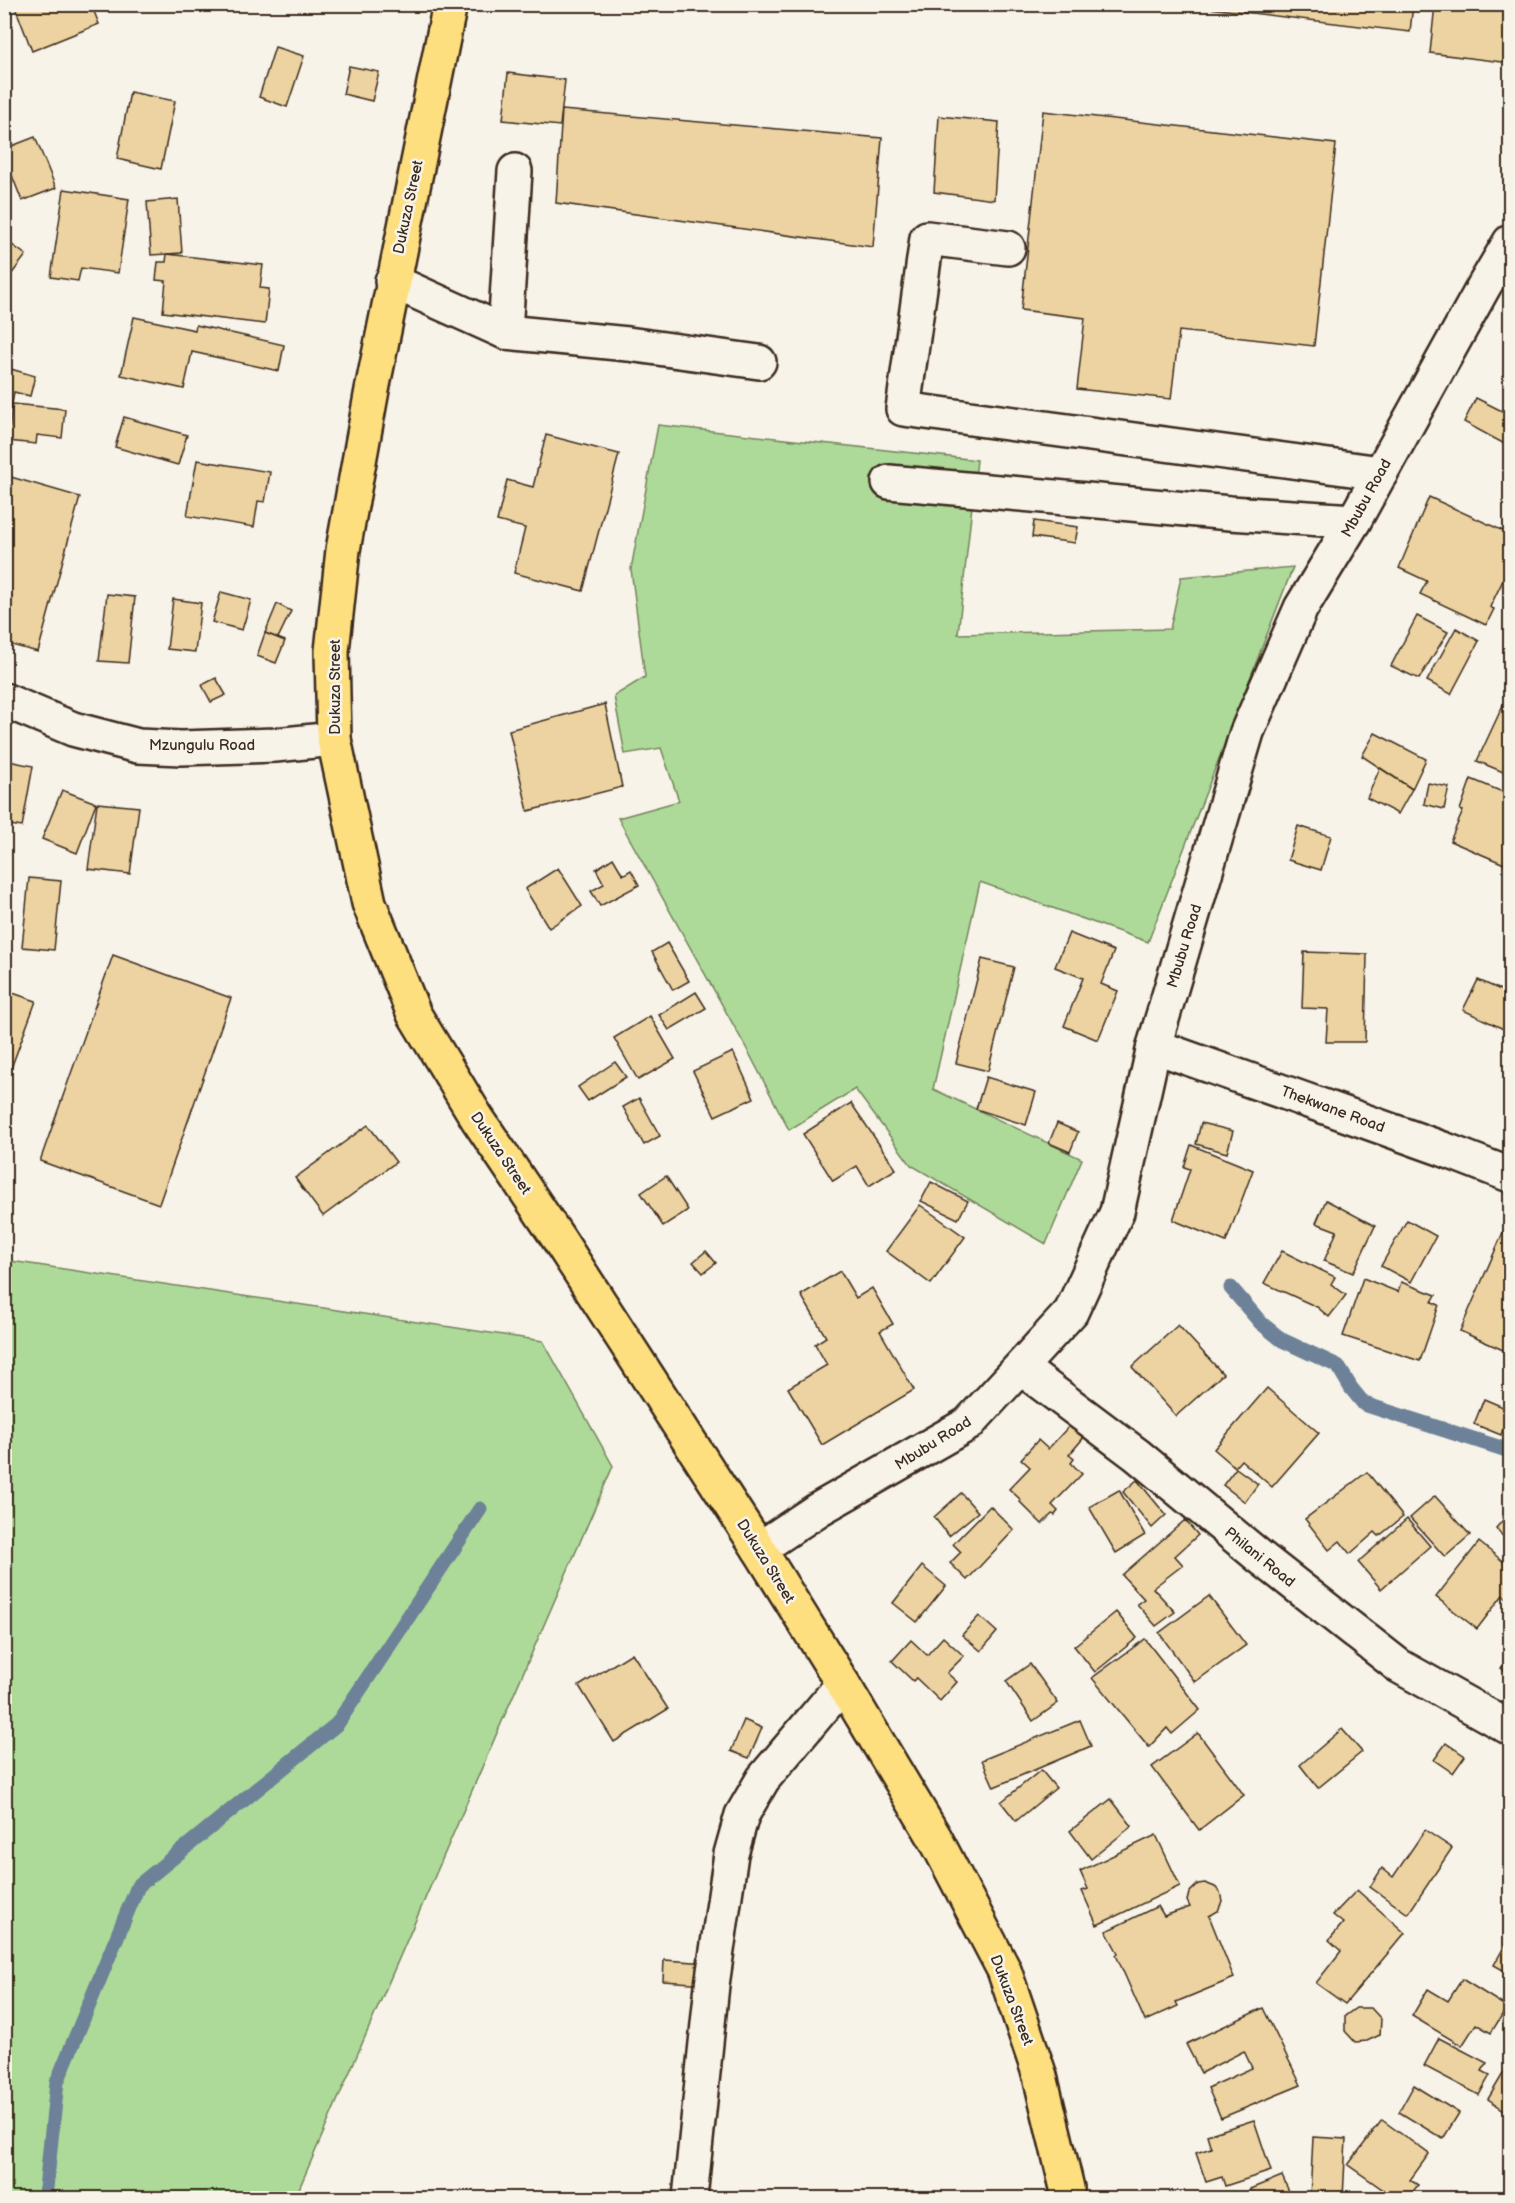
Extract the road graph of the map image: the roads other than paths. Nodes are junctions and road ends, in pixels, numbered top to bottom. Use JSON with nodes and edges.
{"nodes":[{"id":1,"x":450,"y":4,"type":"edge"},
{"id":2,"x":515,"y":171,"type":"dead end"},
{"id":3,"x":1510,"y":242,"type":"edge"},
{"id":4,"x":1008,"y":248,"type":"dead end"},
{"id":5,"x":392,"y":281,"type":"junction"},
{"id":6,"x":505,"y":332,"type":"junction"},
{"id":7,"x":759,"y":362,"type":"dead end"},
{"id":8,"x":1381,"y":473,"type":"junction"},
{"id":9,"x":890,"y":482,"type":"dead end"},
{"id":10,"x":1354,"y":521,"type":"junction"},
{"id":11,"x":4,"y":700,"type":"edge"},
{"id":12,"x":334,"y":739,"type":"junction"},
{"id":13,"x":1154,"y":1046,"type":"junction"},
{"id":14,"x":1508,"y":1171,"type":"edge"},
{"id":15,"x":1021,"y":1368,"type":"junction"},
{"id":16,"x":759,"y":1549,"type":"junction"},
{"id":17,"x":843,"y":1684,"type":"junction"},
{"id":18,"x":1510,"y":1728,"type":"edge"},
{"id":19,"x":690,"y":2199,"type":"edge"},
{"id":20,"x":1067,"y":2199,"type":"edge"}],
"edges":[{"from":1,"to":5,"type":"main road","name":"Dukuza Street"},
{"from":2,"to":6,"type":"street"},
{"from":3,"to":8,"type":"street","name":"Mbubu Road"},
{"from":4,"to":8,"type":"street"},
{"from":5,"to":6,"type":"street"},
{"from":5,"to":12,"type":"main road","name":"Dukuza Street"},
{"from":6,"to":7,"type":"street"},
{"from":8,"to":10,"type":"street","name":"Mbubu Road"},
{"from":9,"to":10,"type":"street"},
{"from":10,"to":13,"type":"street","name":"Mbubu Road"},
{"from":11,"to":12,"type":"street","name":"Mzungulu Road"},
{"from":12,"to":16,"type":"main road","name":"Dukuza Street"},
{"from":13,"to":14,"type":"street","name":"Thekwane Road"},
{"from":13,"to":15,"type":"street","name":"Mbubu Road"},
{"from":15,"to":16,"type":"street","name":"Mbubu Road"},
{"from":15,"to":18,"type":"street","name":"Philani Road"},
{"from":16,"to":17,"type":"main road","name":"Dukuza Street"},
{"from":17,"to":19,"type":"street"},
{"from":17,"to":20,"type":"main road","name":"Dukuza Street"}]}
